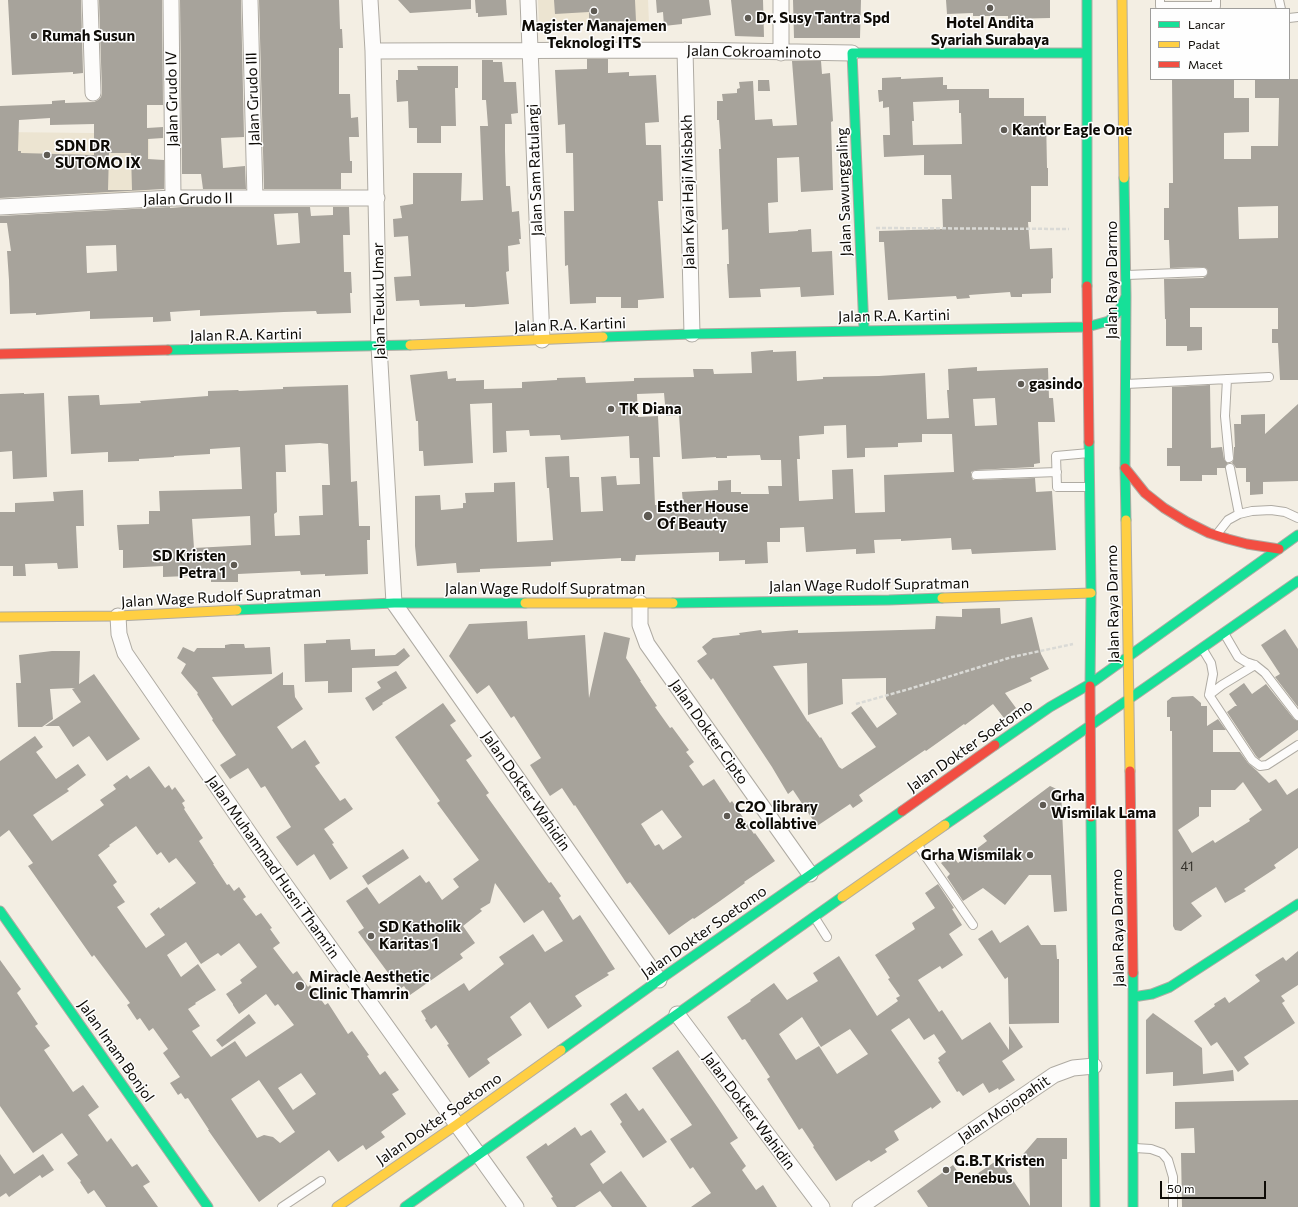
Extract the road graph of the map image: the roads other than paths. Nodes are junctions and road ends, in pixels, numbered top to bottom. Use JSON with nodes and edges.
{"nodes":[{"id":1,"x":90,"y":0,"type":"edge"},
{"id":2,"x":171,"y":0,"type":"edge"},
{"id":3,"x":250,"y":0,"type":"edge"},
{"id":4,"x":370,"y":0,"type":"edge"},
{"id":5,"x":528,"y":0,"type":"edge"},
{"id":6,"x":781,"y":0,"type":"edge"},
{"id":7,"x":1087,"y":0,"type":"edge"},
{"id":8,"x":1122,"y":0,"type":"edge"},
{"id":9,"x":1160,"y":0,"type":"edge"},
{"id":10,"x":1216,"y":0,"type":"edge"},
{"id":11,"x":530,"y":50,"type":"junction"},
{"id":12,"x":685,"y":50,"type":"junction"},
{"id":13,"x":373,"y":51,"type":"junction"},
{"id":14,"x":781,"y":53,"type":"junction"},
{"id":15,"x":852,"y":53,"type":"junction"},
{"id":16,"x":1086,"y":53,"type":"junction"},
{"id":17,"x":93,"y":93,"type":"dead end"},
{"id":18,"x":173,"y":198,"type":"junction"},
{"id":19,"x":255,"y":198,"type":"junction"},
{"id":20,"x":377,"y":198,"type":"junction"},
{"id":21,"x":0,"y":207,"type":"edge"},
{"id":22,"x":1203,"y":272,"type":"dead end"},
{"id":23,"x":1126,"y":275,"type":"junction"},
{"id":24,"x":1126,"y":296,"type":"junction"},
{"id":25,"x":1088,"y":327,"type":"junction"},
{"id":26,"x":864,"y":330,"type":"junction"},
{"id":27,"x":692,"y":334,"type":"junction"},
{"id":28,"x":542,"y":340,"type":"junction"},
{"id":29,"x":379,"y":346,"type":"junction"},
{"id":30,"x":0,"y":354,"type":"edge"},
{"id":31,"x":1269,"y":377,"type":"dead end"},
{"id":32,"x":1227,"y":379,"type":"junction"},
{"id":33,"x":1126,"y":384,"type":"junction"},
{"id":34,"x":1090,"y":453,"type":"junction"},
{"id":35,"x":1229,"y":458,"type":"dead end"},
{"id":36,"x":1125,"y":468,"type":"junction"},
{"id":37,"x":1230,"y":468,"type":"dead end"},
{"id":38,"x":1057,"y":472,"type":"junction"},
{"id":39,"x":976,"y":475,"type":"dead end"},
{"id":40,"x":1090,"y":487,"type":"junction"},
{"id":41,"x":1239,"y":514,"type":"junction"},
{"id":42,"x":1298,"y":518,"type":"edge"},
{"id":43,"x":1216,"y":535,"type":"junction"},
{"id":44,"x":1298,"y":536,"type":"edge"},
{"id":45,"x":1279,"y":549,"type":"junction"},
{"id":46,"x":1298,"y":581,"type":"edge"},
{"id":47,"x":1091,"y":593,"type":"junction"},
{"id":48,"x":394,"y":603,"type":"junction"},
{"id":49,"x":640,"y":603,"type":"junction"},
{"id":50,"x":118,"y":616,"type":"junction"},
{"id":51,"x":0,"y":617,"type":"edge"},
{"id":52,"x":1224,"y":632,"type":"junction"},
{"id":53,"x":1202,"y":648,"type":"junction"},
{"id":54,"x":1128,"y":658,"type":"junction"},
{"id":55,"x":1255,"y":665,"type":"junction"},
{"id":56,"x":1090,"y":684,"type":"junction"},
{"id":57,"x":1210,"y":695,"type":"junction"},
{"id":58,"x":1129,"y":699,"type":"junction"},
{"id":59,"x":1298,"y":716,"type":"edge"},
{"id":60,"x":1090,"y":726,"type":"junction"},
{"id":61,"x":1298,"y":745,"type":"edge"},
{"id":62,"x":918,"y":844,"type":"junction"},
{"id":63,"x":810,"y":874,"type":"junction"},
{"id":64,"x":1298,"y":904,"type":"edge"},
{"id":65,"x":0,"y":911,"type":"edge"},
{"id":66,"x":814,"y":918,"type":"junction"},
{"id":67,"x":972,"y":925,"type":"dead end"},
{"id":68,"x":827,"y":937,"type":"dead end"},
{"id":69,"x":659,"y":980,"type":"junction"},
{"id":70,"x":1133,"y":997,"type":"junction"},
{"id":71,"x":677,"y":1014,"type":"junction"},
{"id":72,"x":1094,"y":1066,"type":"junction"},
{"id":73,"x":456,"y":1125,"type":"junction"},
{"id":74,"x":1133,"y":1148,"type":"junction"},
{"id":75,"x":479,"y":1154,"type":"junction"},
{"id":76,"x":321,"y":1182,"type":"dead end"},
{"id":77,"x":208,"y":1207,"type":"edge"},
{"id":78,"x":282,"y":1207,"type":"edge"},
{"id":79,"x":337,"y":1207,"type":"edge"},
{"id":80,"x":405,"y":1207,"type":"edge"},
{"id":81,"x":516,"y":1207,"type":"edge"},
{"id":82,"x":822,"y":1207,"type":"edge"},
{"id":83,"x":860,"y":1207,"type":"edge"},
{"id":84,"x":1095,"y":1207,"type":"edge"},
{"id":85,"x":1133,"y":1207,"type":"edge"},
{"id":86,"x":1173,"y":1207,"type":"edge"}],
"edges":[{"from":1,"to":17,"type":"street"},
{"from":2,"to":18,"type":"street","name":"Jalan Grudo IV"},
{"from":3,"to":19,"type":"street","name":"Jalan Grudo III"},
{"from":4,"to":13,"type":"street","name":"Jalan Teuku Umar"},
{"from":5,"to":11,"type":"street","name":"Jalan Sam Ratulangi"},
{"from":6,"to":14,"type":"street"},
{"from":7,"to":16,"type":"main road","name":"Jalan Raya Darmo"},
{"from":8,"to":23,"type":"main road","name":"Jalan Raya Darmo"},
{"from":9,"to":10,"type":"lane"},
{"from":11,"to":12,"type":"street","name":"Jalan Cokroaminoto"},
{"from":11,"to":13,"type":"street","name":"Jalan Cokroaminoto"},
{"from":11,"to":28,"type":"street","name":"Jalan Sam Ratulangi"},
{"from":12,"to":14,"type":"street","name":"Jalan Cokroaminoto"},
{"from":12,"to":27,"type":"street","name":"Jalan Kyai Haji Misbakh"},
{"from":13,"to":20,"type":"street","name":"Jalan Teuku Umar"},
{"from":14,"to":15,"type":"street","name":"Jalan Cokroaminoto"},
{"from":15,"to":16,"type":"main road","name":"Jalan Cokroaminoto"},
{"from":15,"to":26,"type":"main road","name":"Jalan Sawunggaling"},
{"from":16,"to":25,"type":"main road","name":"Jalan Raya Darmo"},
{"from":18,"to":19,"type":"street","name":"Jalan Grudo II"},
{"from":18,"to":21,"type":"street","name":"Jalan Grudo II"},
{"from":19,"to":20,"type":"street","name":"Jalan Grudo II"},
{"from":20,"to":29,"type":"street","name":"Jalan Teuku Umar"},
{"from":22,"to":23,"type":"lane"},
{"from":23,"to":24,"type":"main road","name":"Jalan Raya Darmo"},
{"from":24,"to":25,"type":"main road","name":"Jalan R.A. Kartini"},
{"from":24,"to":33,"type":"main road","name":"Jalan Raya Darmo"},
{"from":25,"to":26,"type":"main road","name":"Jalan R.A. Kartini"},
{"from":25,"to":34,"type":"main road","name":"Jalan Raya Darmo"},
{"from":26,"to":27,"type":"main road","name":"Jalan R.A. Kartini"},
{"from":27,"to":28,"type":"main road","name":"Jalan R.A. Kartini"},
{"from":28,"to":29,"type":"main road","name":"Jalan R.A. Kartini"},
{"from":29,"to":30,"type":"main road","name":"Jalan R.A. Kartini"},
{"from":29,"to":48,"type":"street","name":"Jalan Teuku Umar"},
{"from":31,"to":32,"type":"lane"},
{"from":32,"to":33,"type":"lane"},
{"from":32,"to":35,"type":"lane"},
{"from":33,"to":36,"type":"main road","name":"Jalan Raya Darmo"},
{"from":34,"to":38,"type":"lane"},
{"from":34,"to":40,"type":"main road","name":"Jalan Raya Darmo"},
{"from":36,"to":43,"type":"main road"},
{"from":36,"to":54,"type":"main road","name":"Jalan Raya Darmo"},
{"from":37,"to":41,"type":"lane"},
{"from":38,"to":39,"type":"lane"},
{"from":38,"to":40,"type":"lane"},
{"from":40,"to":47,"type":"main road","name":"Jalan Raya Darmo"},
{"from":41,"to":42,"type":"lane"},
{"from":41,"to":43,"type":"lane"},
{"from":43,"to":45,"type":"main road"},
{"from":44,"to":45,"type":"main road","name":"Jalan Dokter Soetomo"},
{"from":45,"to":54,"type":"main road","name":"Jalan Dokter Soetomo"},
{"from":46,"to":52,"type":"main road"},
{"from":47,"to":49,"type":"main road","name":"Jalan Wage Rudolf Supratman"},
{"from":47,"to":56,"type":"main road","name":"Jalan Raya Darmo"},
{"from":48,"to":49,"type":"main road","name":"Jalan Wage Rudolf Supratman"},
{"from":48,"to":50,"type":"main road","name":"Jalan Wage Rudolf Supratman"},
{"from":48,"to":69,"type":"street","name":"Jalan Dokter Wahidin"},
{"from":49,"to":63,"type":"street","name":"Jalan Dokter Cipto"},
{"from":50,"to":51,"type":"main road","name":"Jalan Wage Rudolf Supratman"},
{"from":50,"to":73,"type":"street","name":"Jalan Muhammad Husni Thamrin"},
{"from":52,"to":53,"type":"main road"},
{"from":52,"to":55,"type":"lane"},
{"from":53,"to":57,"type":"lane"},
{"from":53,"to":58,"type":"main road"},
{"from":54,"to":56,"type":"main road","name":"Jalan Dokter Soetomo"},
{"from":54,"to":58,"type":"main road","name":"Jalan Raya Darmo"},
{"from":55,"to":57,"type":"lane"},
{"from":55,"to":59,"type":"lane"},
{"from":56,"to":60,"type":"main road","name":"Jalan Raya Darmo"},
{"from":56,"to":63,"type":"main road","name":"Jalan Dokter Soetomo"},
{"from":57,"to":61,"type":"lane"},
{"from":58,"to":60,"type":"main road"},
{"from":58,"to":70,"type":"main road","name":"Jalan Raya Darmo"},
{"from":60,"to":62,"type":"main road"},
{"from":60,"to":72,"type":"main road","name":"Jalan Raya Darmo"},
{"from":62,"to":66,"type":"main road"},
{"from":62,"to":67,"type":"lane"},
{"from":63,"to":69,"type":"main road","name":"Jalan Dokter Soetomo"},
{"from":64,"to":70,"type":"main road"},
{"from":65,"to":77,"type":"main road","name":"Jalan Imam Bonjol"},
{"from":66,"to":68,"type":"lane"},
{"from":66,"to":71,"type":"main road"},
{"from":69,"to":73,"type":"main road","name":"Jalan Dokter Soetomo"},
{"from":70,"to":74,"type":"main road","name":"Jalan Raya Darmo"},
{"from":71,"to":75,"type":"main road"},
{"from":71,"to":82,"type":"street","name":"Jalan Dokter Wahidin"},
{"from":72,"to":83,"type":"street","name":"Jalan Mojopahit"},
{"from":72,"to":84,"type":"main road","name":"Jalan Raya Darmo"},
{"from":73,"to":75,"type":"street","name":"Jalan Muhammad Husni Thamrin"},
{"from":73,"to":79,"type":"main road","name":"Jalan Dokter Soetomo"},
{"from":74,"to":85,"type":"main road","name":"Jalan Raya Darmo"},
{"from":74,"to":86,"type":"lane"},
{"from":75,"to":80,"type":"main road"},
{"from":75,"to":81,"type":"street","name":"Jalan Muhammad Husni Thamrin"},
{"from":76,"to":78,"type":"lane"}]}
